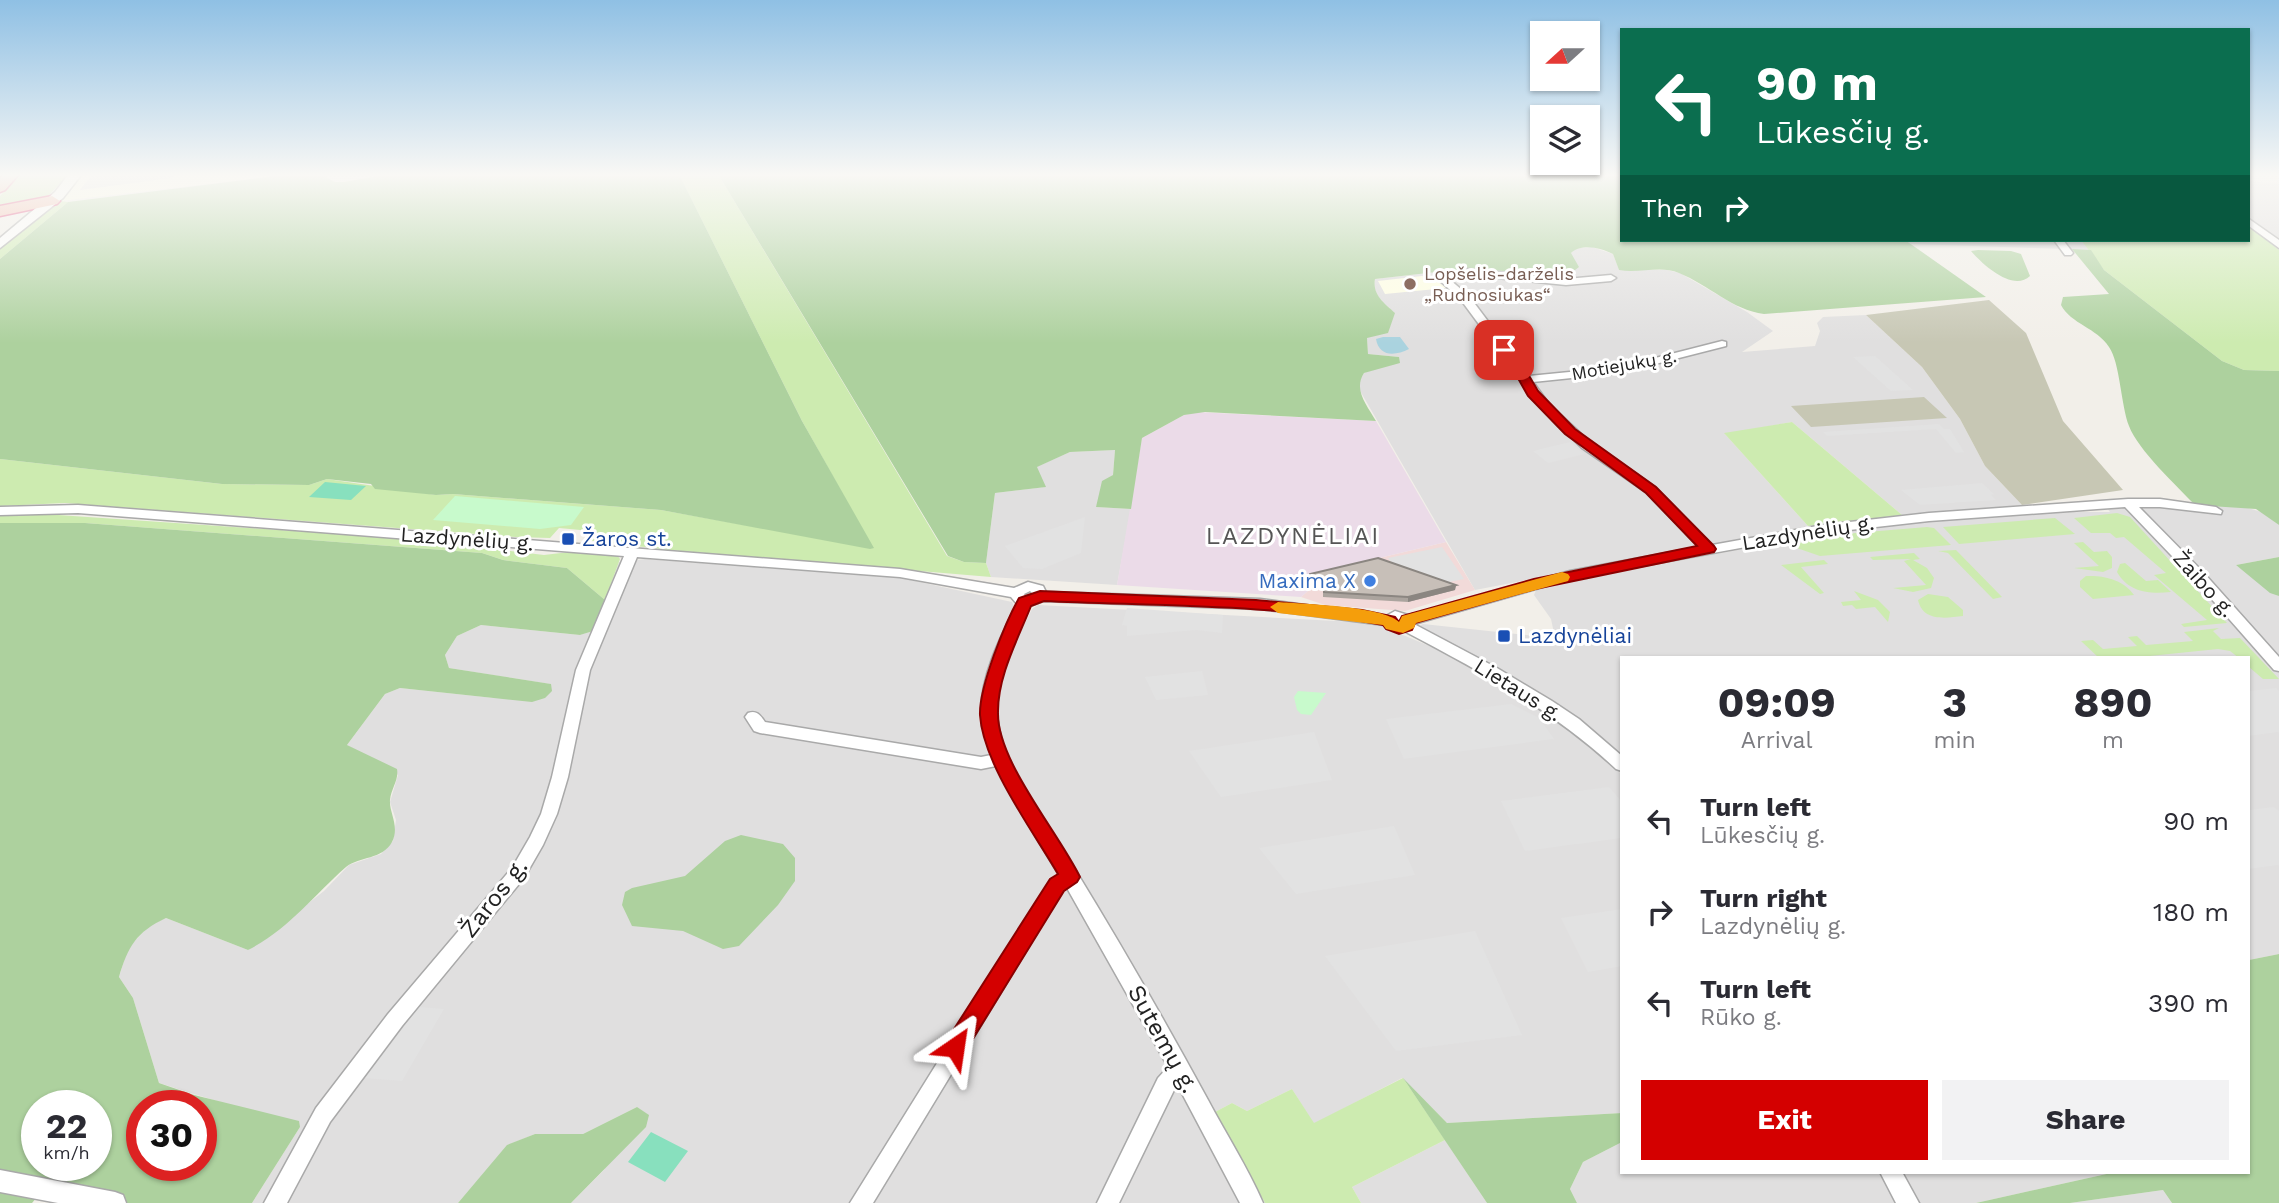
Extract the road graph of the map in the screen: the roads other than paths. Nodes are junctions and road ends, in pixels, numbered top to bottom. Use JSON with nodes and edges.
{"nodes":[{"id":1,"x":17,"y":230,"type":"edge"},
{"id":2,"x":2260,"y":230,"type":"edge"},
{"id":3,"x":2060,"y":242,"type":"edge"},
{"id":4,"x":0,"y":244,"type":"edge"},
{"id":5,"x":2279,"y":245,"type":"edge"},
{"id":6,"x":2068,"y":253,"type":"dead end"},
{"id":7,"x":1611,"y":278,"type":"dead end"},
{"id":8,"x":1722,"y":344,"type":"dead end"},
{"id":9,"x":1525,"y":380,"type":"junction"},
{"id":10,"x":2128,"y":503,"type":"junction"},
{"id":11,"x":0,"y":511,"type":"edge"},
{"id":12,"x":2216,"y":511,"type":"dead end"},
{"id":13,"x":1709,"y":549,"type":"junction"},
{"id":14,"x":632,"y":552,"type":"junction"},
{"id":15,"x":1027,"y":597,"type":"junction"},
{"id":16,"x":1407,"y":623,"type":"junction"},
{"id":17,"x":2279,"y":666,"type":"edge"},
{"id":18,"x":753,"y":717,"type":"dead end"},
{"id":19,"x":1000,"y":759,"type":"junction"},
{"id":20,"x":1620,"y":763,"type":"edge"},
{"id":21,"x":1070,"y":877,"type":"junction"},
{"id":22,"x":1181,"y":1071,"type":"junction"},
{"id":23,"x":1891,"y":1174,"type":"edge"},
{"id":24,"x":0,"y":1181,"type":"edge"},
{"id":25,"x":115,"y":1203,"type":"edge"},
{"id":26,"x":275,"y":1203,"type":"edge"},
{"id":27,"x":861,"y":1203,"type":"edge"},
{"id":28,"x":1108,"y":1203,"type":"edge"},
{"id":29,"x":1252,"y":1203,"type":"edge"},
{"id":30,"x":1908,"y":1203,"type":"edge"}],
"edges":[{"from":1,"to":4,"type":"street"},
{"from":2,"to":5,"type":"street"},
{"from":3,"to":6,"type":"street"},
{"from":7,"to":9,"type":"street"},
{"from":8,"to":9,"type":"street","name":"Motiejukų g."},
{"from":9,"to":13,"type":"street"},
{"from":10,"to":12,"type":"street","name":"Lazdynėlių g."},
{"from":10,"to":13,"type":"street","name":"Lazdynėlių g."},
{"from":10,"to":17,"type":"street","name":"Žaibo g."},
{"from":11,"to":14,"type":"street","name":"Lazdynėlių g."},
{"from":13,"to":16,"type":"street","name":"Lazdynėlių g."},
{"from":14,"to":15,"type":"street","name":"Lazdynėlių g."},
{"from":14,"to":26,"type":"street","name":"Žaros g."},
{"from":15,"to":16,"type":"street","name":"Lazdynėlių g."},
{"from":15,"to":19,"type":"street","name":"Sutemų g."},
{"from":16,"to":20,"type":"street","name":"Lietaus g."},
{"from":18,"to":19,"type":"street"},
{"from":19,"to":21,"type":"street","name":"Sutemų g."},
{"from":21,"to":22,"type":"street","name":"Sutemų g."},
{"from":21,"to":27,"type":"street"},
{"from":22,"to":28,"type":"street"},
{"from":22,"to":29,"type":"street","name":"Sutemų g."},
{"from":23,"to":30,"type":"street"},
{"from":24,"to":25,"type":"street"}]}
